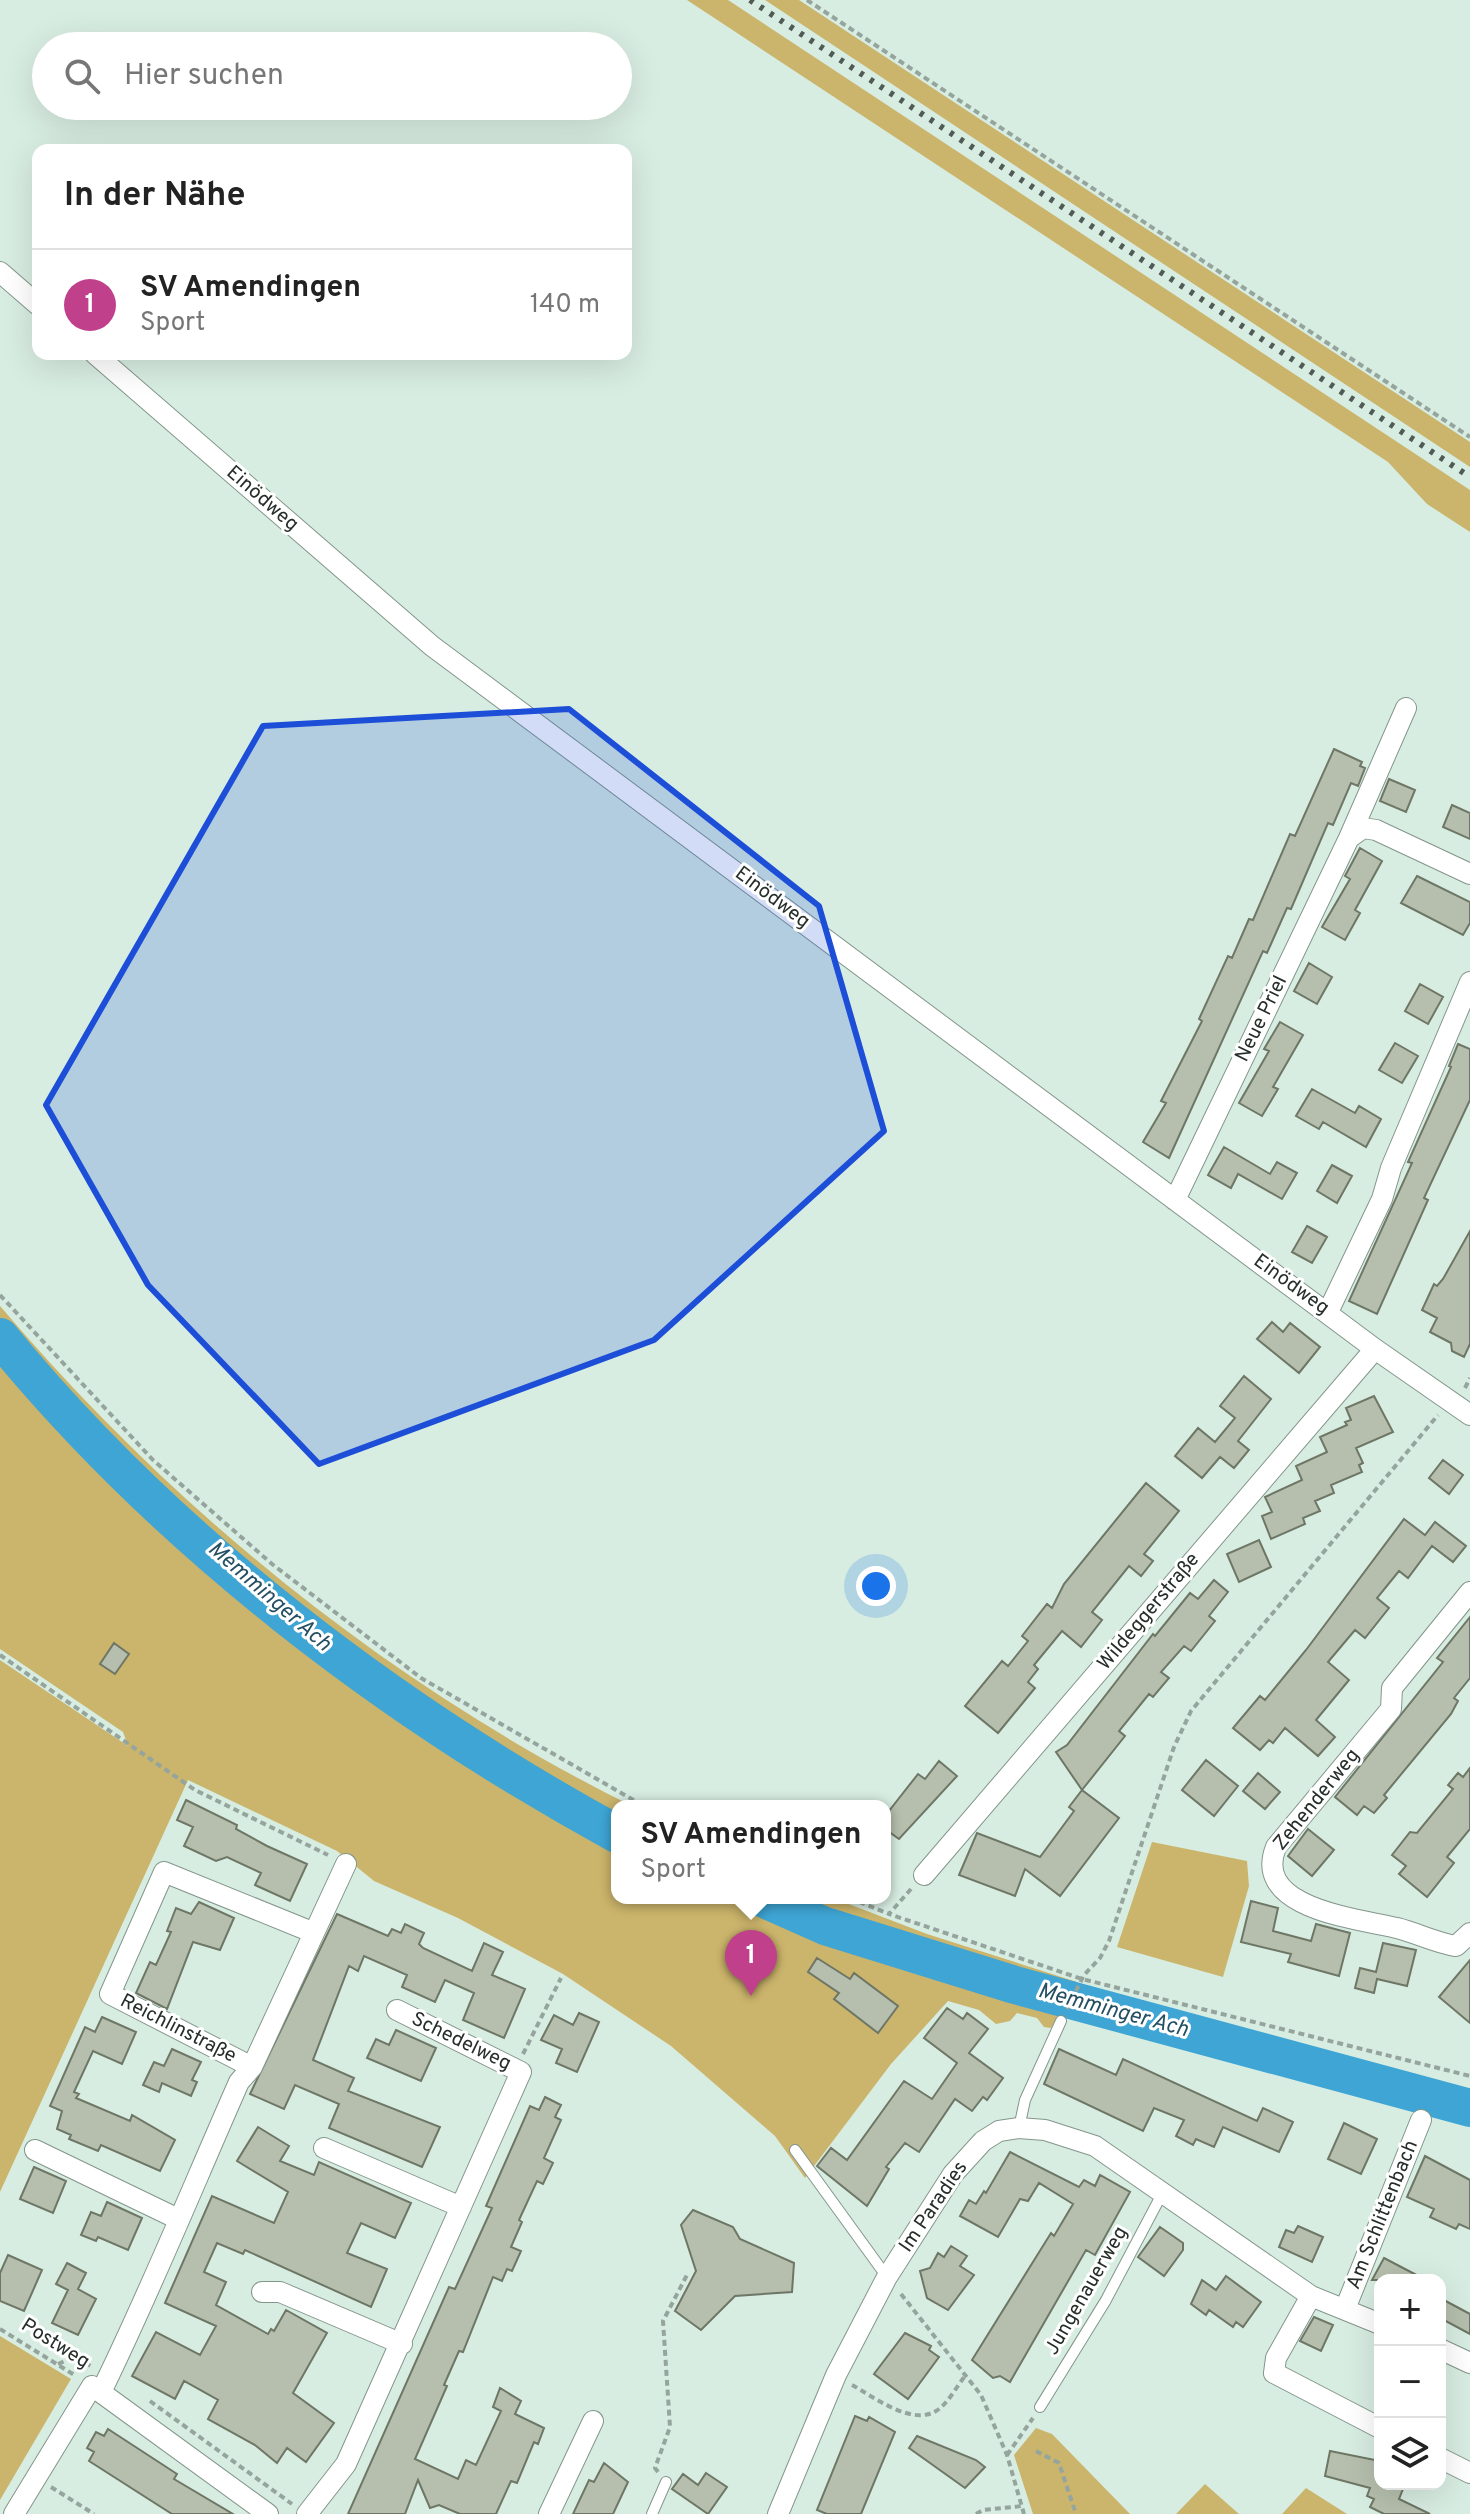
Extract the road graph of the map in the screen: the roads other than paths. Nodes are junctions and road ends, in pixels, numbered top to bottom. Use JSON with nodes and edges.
{"nodes":[{"id":1,"x":0,"y":272,"type":"edge"},
{"id":2,"x":32,"y":300,"type":"edge"},
{"id":3,"x":102,"y":360,"type":"edge"},
{"id":4,"x":1406,"y":708,"type":"dead end"},
{"id":5,"x":1349,"y":838,"type":"junction"},
{"id":6,"x":1470,"y":874,"type":"edge"},
{"id":7,"x":1470,"y":982,"type":"edge"},
{"id":8,"x":1175,"y":1200,"type":"junction"},
{"id":9,"x":1328,"y":1312,"type":"junction"},
{"id":10,"x":1375,"y":1349,"type":"junction"},
{"id":11,"x":1470,"y":1415,"type":"edge"},
{"id":12,"x":1470,"y":1592,"type":"edge"},
{"id":13,"x":346,"y":1864,"type":"road end"},
{"id":14,"x":924,"y":1875,"type":"road end"},
{"id":15,"x":312,"y":1932,"type":"junction"},
{"id":16,"x":1470,"y":1933,"type":"edge"},
{"id":17,"x":397,"y":2010,"type":"dead end"},
{"id":18,"x":1061,"y":2021,"type":"road end"},
{"id":19,"x":252,"y":2067,"type":"junction"},
{"id":20,"x":1421,"y":2120,"type":"dead end"},
{"id":21,"x":1019,"y":2128,"type":"junction"},
{"id":22,"x":324,"y":2148,"type":"dead end"},
{"id":23,"x":35,"y":2150,"type":"dead end"},
{"id":24,"x":795,"y":2150,"type":"dead end"},
{"id":25,"x":1163,"y":2192,"type":"junction"},
{"id":26,"x":461,"y":2207,"type":"junction"},
{"id":27,"x":178,"y":2219,"type":"junction"},
{"id":28,"x":887,"y":2277,"type":"junction"},
{"id":29,"x":262,"y":2292,"type":"dead end"},
{"id":30,"x":1311,"y":2296,"type":"junction"},
{"id":31,"x":1345,"y":2309,"type":"junction"},
{"id":32,"x":1374,"y":2321,"type":"edge"},
{"id":33,"x":402,"y":2344,"type":"junction"},
{"id":34,"x":1446,"y":2352,"type":"edge"},
{"id":35,"x":1470,"y":2363,"type":"edge"},
{"id":36,"x":97,"y":2389,"type":"junction"},
{"id":37,"x":1040,"y":2407,"type":"road end"},
{"id":38,"x":593,"y":2421,"type":"dead end"},
{"id":39,"x":1374,"y":2425,"type":"edge"},
{"id":40,"x":1446,"y":2461,"type":"edge"},
{"id":41,"x":1470,"y":2473,"type":"edge"},
{"id":42,"x":666,"y":2482,"type":"dead end"},
{"id":43,"x":14,"y":2514,"type":"edge"},
{"id":44,"x":268,"y":2514,"type":"edge"},
{"id":45,"x":307,"y":2514,"type":"edge"},
{"id":46,"x":549,"y":2514,"type":"edge"},
{"id":47,"x":652,"y":2514,"type":"edge"},
{"id":48,"x":778,"y":2514,"type":"edge"}],
"edges":[{"from":1,"to":2,"type":"street"},
{"from":3,"to":8,"type":"street","name":"Einödweg"},
{"from":4,"to":5,"type":"street","name":"Neue Priel"},
{"from":5,"to":6,"type":"street"},
{"from":5,"to":8,"type":"street","name":"Neue Priel"},
{"from":7,"to":9,"type":"street"},
{"from":8,"to":9,"type":"street","name":"Einödweg"},
{"from":9,"to":10,"type":"street","name":"Einödweg"},
{"from":10,"to":11,"type":"street","name":"Einödweg"},
{"from":10,"to":14,"type":"street","name":"Wildeggerstraße"},
{"from":12,"to":16,"type":"street","name":"Zehenderweg"},
{"from":13,"to":15,"type":"street","name":"Reichlinstraße"},
{"from":15,"to":19,"type":"street","name":"Reichlinstraße"},
{"from":15,"to":19,"type":"street","name":"Reichlinstraße"},
{"from":17,"to":26,"type":"street","name":"Schedelweg"},
{"from":18,"to":21,"type":"lane"},
{"from":19,"to":27,"type":"street","name":"Reichlinstraße"},
{"from":20,"to":31,"type":"street","name":"Am Schlittenbach"},
{"from":21,"to":25,"type":"street"},
{"from":21,"to":28,"type":"street","name":"Im Paradies"},
{"from":22,"to":26,"type":"street"},
{"from":23,"to":27,"type":"street"},
{"from":24,"to":28,"type":"lane"},
{"from":25,"to":30,"type":"street"},
{"from":25,"to":37,"type":"lane","name":"Jungenauerweg"},
{"from":26,"to":33,"type":"street","name":"Schedelweg"},
{"from":27,"to":36,"type":"street","name":"Reichlinstraße"},
{"from":28,"to":48,"type":"street","name":"Im Paradies"},
{"from":29,"to":33,"type":"street"},
{"from":30,"to":31,"type":"street"},
{"from":30,"to":39,"type":"street"},
{"from":31,"to":32,"type":"street"},
{"from":33,"to":45,"type":"street","name":"Schedelweg"},
{"from":34,"to":35,"type":"street"},
{"from":36,"to":43,"type":"street","name":"Reichlinstraße"},
{"from":36,"to":44,"type":"street"},
{"from":38,"to":46,"type":"street"},
{"from":40,"to":41,"type":"street"},
{"from":42,"to":47,"type":"lane"}]}
